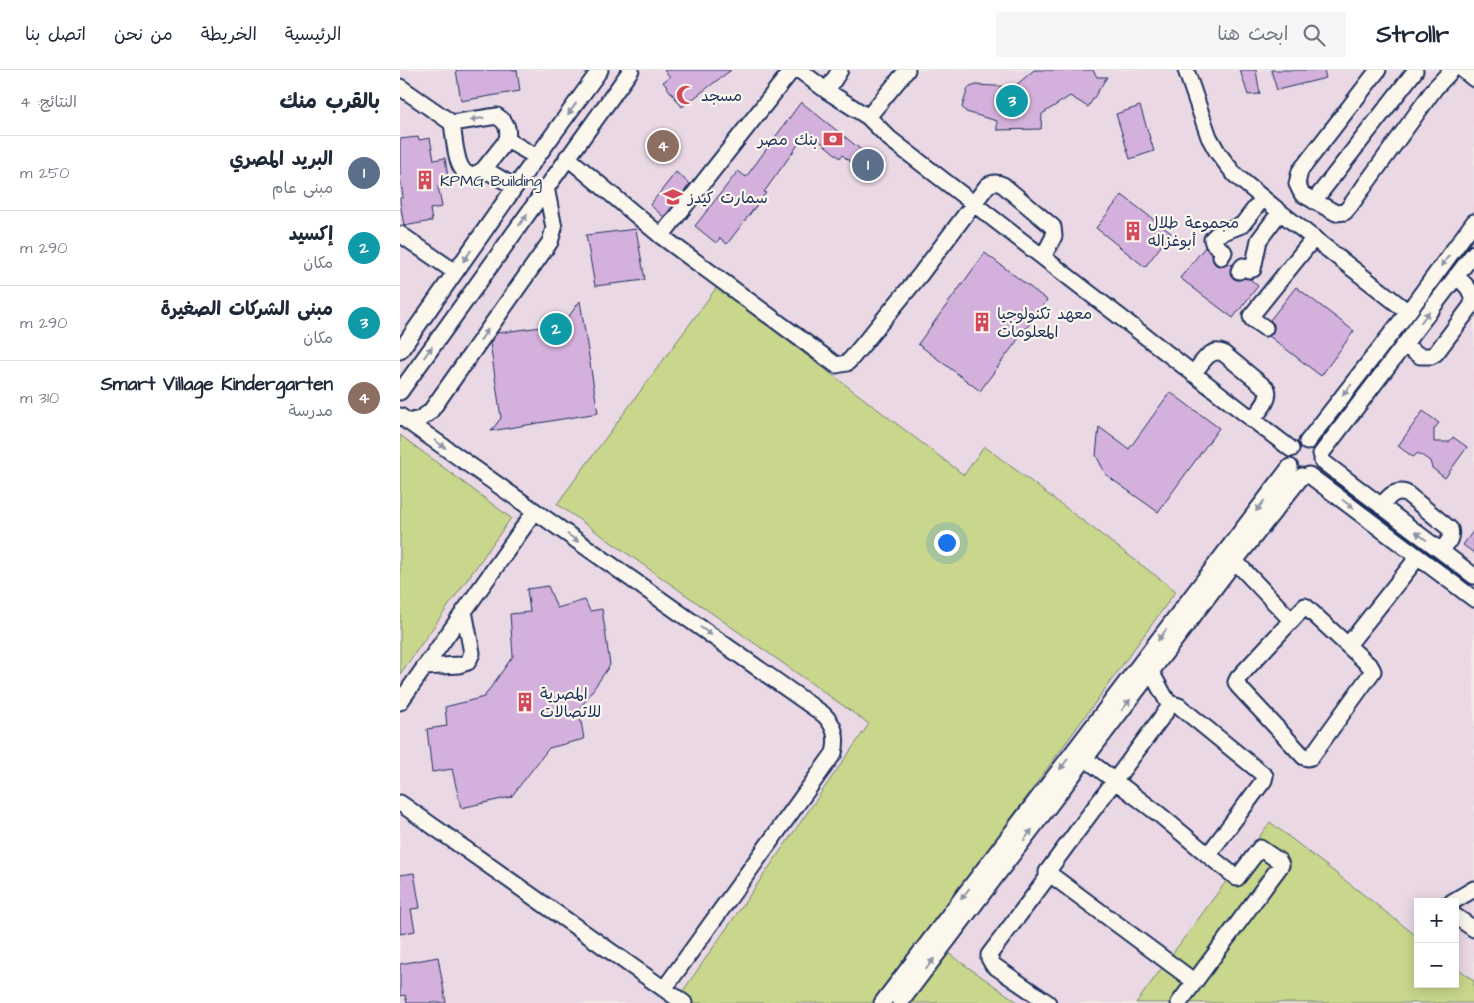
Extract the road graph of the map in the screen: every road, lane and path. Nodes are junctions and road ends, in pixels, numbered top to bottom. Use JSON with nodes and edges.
{"nodes":[{"id":1,"x":600,"y":70,"type":"edge"},
{"id":2,"x":631,"y":70,"type":"edge"},
{"id":3,"x":792,"y":70,"type":"edge"},
{"id":4,"x":799,"y":70,"type":"edge"},
{"id":5,"x":840,"y":70,"type":"edge"},
{"id":6,"x":907,"y":70,"type":"edge"},
{"id":7,"x":1186,"y":70,"type":"edge"},
{"id":8,"x":1378,"y":70,"type":"edge"},
{"id":9,"x":1414,"y":70,"type":"edge"},
{"id":10,"x":1452,"y":70,"type":"edge"},
{"id":11,"x":1462,"y":70,"type":"edge"},
{"id":12,"x":1474,"y":78,"type":"edge"},
{"id":13,"x":400,"y":87,"type":"edge"},
{"id":14,"x":1435,"y":88,"type":"junction"},
{"id":15,"x":827,"y":91,"type":"junction"},
{"id":16,"x":868,"y":118,"type":"junction"},
{"id":17,"x":452,"y":123,"type":"junction"},
{"id":18,"x":507,"y":140,"type":"junction"},
{"id":19,"x":567,"y":157,"type":"junction"},
{"id":20,"x":537,"y":158,"type":"junction"},
{"id":21,"x":484,"y":169,"type":"junction"},
{"id":22,"x":515,"y":187,"type":"junction"},
{"id":23,"x":546,"y":187,"type":"junction"},
{"id":24,"x":1263,"y":198,"type":"junction"},
{"id":25,"x":1314,"y":201,"type":"junction"},
{"id":26,"x":973,"y":202,"type":"junction"},
{"id":27,"x":1280,"y":212,"type":"junction"},
{"id":28,"x":1474,"y":222,"type":"edge"},
{"id":29,"x":400,"y":234,"type":"edge"},
{"id":30,"x":661,"y":236,"type":"junction"},
{"id":31,"x":1314,"y":238,"type":"junction"},
{"id":32,"x":1474,"y":253,"type":"edge"},
{"id":33,"x":1043,"y":256,"type":"junction"},
{"id":34,"x":1222,"y":257,"type":"dead end"},
{"id":35,"x":1239,"y":271,"type":"dead end"},
{"id":36,"x":455,"y":272,"type":"junction"},
{"id":37,"x":1456,"y":276,"type":"junction"},
{"id":38,"x":1408,"y":312,"type":"junction"},
{"id":39,"x":1265,"y":328,"type":"dead end"},
{"id":40,"x":1404,"y":345,"type":"junction"},
{"id":41,"x":400,"y":351,"type":"edge"},
{"id":42,"x":1193,"y":374,"type":"junction"},
{"id":43,"x":400,"y":392,"type":"edge"},
{"id":44,"x":404,"y":419,"type":"edge"},
{"id":45,"x":1252,"y":420,"type":"junction"},
{"id":46,"x":1307,"y":442,"type":"junction"},
{"id":47,"x":1291,"y":449,"type":"junction"},
{"id":48,"x":1322,"y":458,"type":"junction"},
{"id":49,"x":1300,"y":472,"type":"junction"},
{"id":50,"x":1381,"y":506,"type":"junction"},
{"id":51,"x":535,"y":511,"type":"junction"},
{"id":52,"x":1441,"y":551,"type":"junction"},
{"id":53,"x":1418,"y":557,"type":"junction"},
{"id":54,"x":1235,"y":561,"type":"junction"},
{"id":55,"x":1474,"y":576,"type":"edge"},
{"id":56,"x":1474,"y":599,"type":"edge"},
{"id":57,"x":464,"y":611,"type":"junction"},
{"id":58,"x":1291,"y":620,"type":"junction"},
{"id":59,"x":1348,"y":645,"type":"junction"},
{"id":60,"x":424,"y":667,"type":"junction"},
{"id":61,"x":1151,"y":672,"type":"junction"},
{"id":62,"x":400,"y":702,"type":"edge"},
{"id":63,"x":1170,"y":706,"type":"junction"},
{"id":64,"x":1086,"y":759,"type":"junction"},
{"id":65,"x":1115,"y":782,"type":"junction"},
{"id":66,"x":400,"y":804,"type":"edge"},
{"id":67,"x":1208,"y":856,"type":"junction"},
{"id":68,"x":1047,"y":872,"type":"junction"},
{"id":69,"x":1474,"y":889,"type":"edge"},
{"id":70,"x":1459,"y":898,"type":"edge"},
{"id":71,"x":1459,"y":919,"type":"edge"},
{"id":72,"x":1474,"y":930,"type":"edge"},
{"id":73,"x":1195,"y":982,"type":"junction"},
{"id":74,"x":664,"y":989,"type":"junction"},
{"id":75,"x":908,"y":1000,"type":"edge"},
{"id":76,"x":684,"y":1003,"type":"edge"},
{"id":77,"x":882,"y":1003,"type":"edge"},
{"id":78,"x":1048,"y":1003,"type":"edge"},
{"id":79,"x":1179,"y":1003,"type":"edge"}],
"edges":[{"from":1,"to":20,"type":"street","one_way":true},
{"from":2,"to":19,"type":"street"},
{"from":3,"to":30,"type":"street"},
{"from":4,"to":15,"type":"street"},
{"from":5,"to":15,"type":"street"},
{"from":6,"to":16,"type":"street"},
{"from":7,"to":24,"type":"street"},
{"from":8,"to":25,"type":"street"},
{"from":9,"to":14,"type":"street"},
{"from":9,"to":25,"type":"street"},
{"from":10,"to":14,"type":"street"},
{"from":11,"to":12,"type":"street"},
{"from":13,"to":17,"type":"street"},
{"from":14,"to":25,"type":"street"},
{"from":15,"to":16,"type":"street"},
{"from":16,"to":26,"type":"street"},
{"from":18,"to":17,"type":"street","one_way":true},
{"from":17,"to":21,"type":"street"},
{"from":18,"to":20,"type":"street"},
{"from":18,"to":21,"type":"street"},
{"from":19,"to":23,"type":"street"},
{"from":19,"to":30,"type":"street"},
{"from":20,"to":22,"type":"street"},
{"from":21,"to":22,"type":"street"},
{"from":22,"to":36,"type":"street","one_way":true},
{"from":43,"to":23,"type":"street","one_way":true},
{"from":44,"to":23,"type":"street","one_way":true},
{"from":24,"to":27,"type":"street"},
{"from":24,"to":34,"type":"street"},
{"from":26,"to":30,"type":"street"},
{"from":26,"to":33,"type":"street"},
{"from":26,"to":33,"type":"street"},
{"from":27,"to":31,"type":"street"},
{"from":27,"to":35,"type":"street"},
{"from":28,"to":38,"type":"street","one_way":true},
{"from":29,"to":36,"type":"street"},
{"from":31,"to":38,"type":"street"},
{"from":31,"to":39,"type":"street"},
{"from":32,"to":37,"type":"street"},
{"from":33,"to":42,"type":"street"},
{"from":36,"to":41,"type":"street"},
{"from":40,"to":37,"type":"street","one_way":true},
{"from":37,"to":40,"type":"street"},
{"from":38,"to":46,"type":"street","one_way":true},
{"from":40,"to":48,"type":"street"},
{"from":42,"to":45,"type":"street"},
{"from":42,"to":45,"type":"street"},
{"from":44,"to":51,"type":"street","one_way":true},
{"from":45,"to":47,"type":"street"},
{"from":46,"to":47,"type":"street"},
{"from":46,"to":48,"type":"street"},
{"from":47,"to":49,"type":"street"},
{"from":48,"to":49,"type":"street"},
{"from":48,"to":50,"type":"street"},
{"from":49,"to":53,"type":"street","one_way":true},
{"from":49,"to":54,"type":"street"},
{"from":49,"to":77,"type":"street","one_way":true},
{"from":52,"to":50,"type":"street","one_way":true},
{"from":50,"to":52,"type":"street"},
{"from":51,"to":57,"type":"street"},
{"from":51,"to":74,"type":"street","one_way":true},
{"from":52,"to":55,"type":"street"},
{"from":53,"to":56,"type":"street"},
{"from":53,"to":59,"type":"street"},
{"from":54,"to":58,"type":"street"},
{"from":54,"to":61,"type":"street"},
{"from":57,"to":60,"type":"street"},
{"from":57,"to":60,"type":"street"},
{"from":58,"to":59,"type":"street"},
{"from":58,"to":59,"type":"street"},
{"from":60,"to":62,"type":"street"},
{"from":61,"to":63,"type":"street"},
{"from":64,"to":61,"type":"street","one_way":true},
{"from":63,"to":65,"type":"street"},
{"from":63,"to":67,"type":"street"},
{"from":64,"to":65,"type":"street"},
{"from":75,"to":64,"type":"street","one_way":true},
{"from":65,"to":67,"type":"street"},
{"from":65,"to":68,"type":"street"},
{"from":66,"to":74,"type":"street"},
{"from":67,"to":73,"type":"street"},
{"from":68,"to":73,"type":"street"},
{"from":68,"to":78,"type":"street"},
{"from":69,"to":70,"type":"street"},
{"from":71,"to":72,"type":"street"},
{"from":73,"to":79,"type":"street"},
{"from":74,"to":76,"type":"street"}]}
